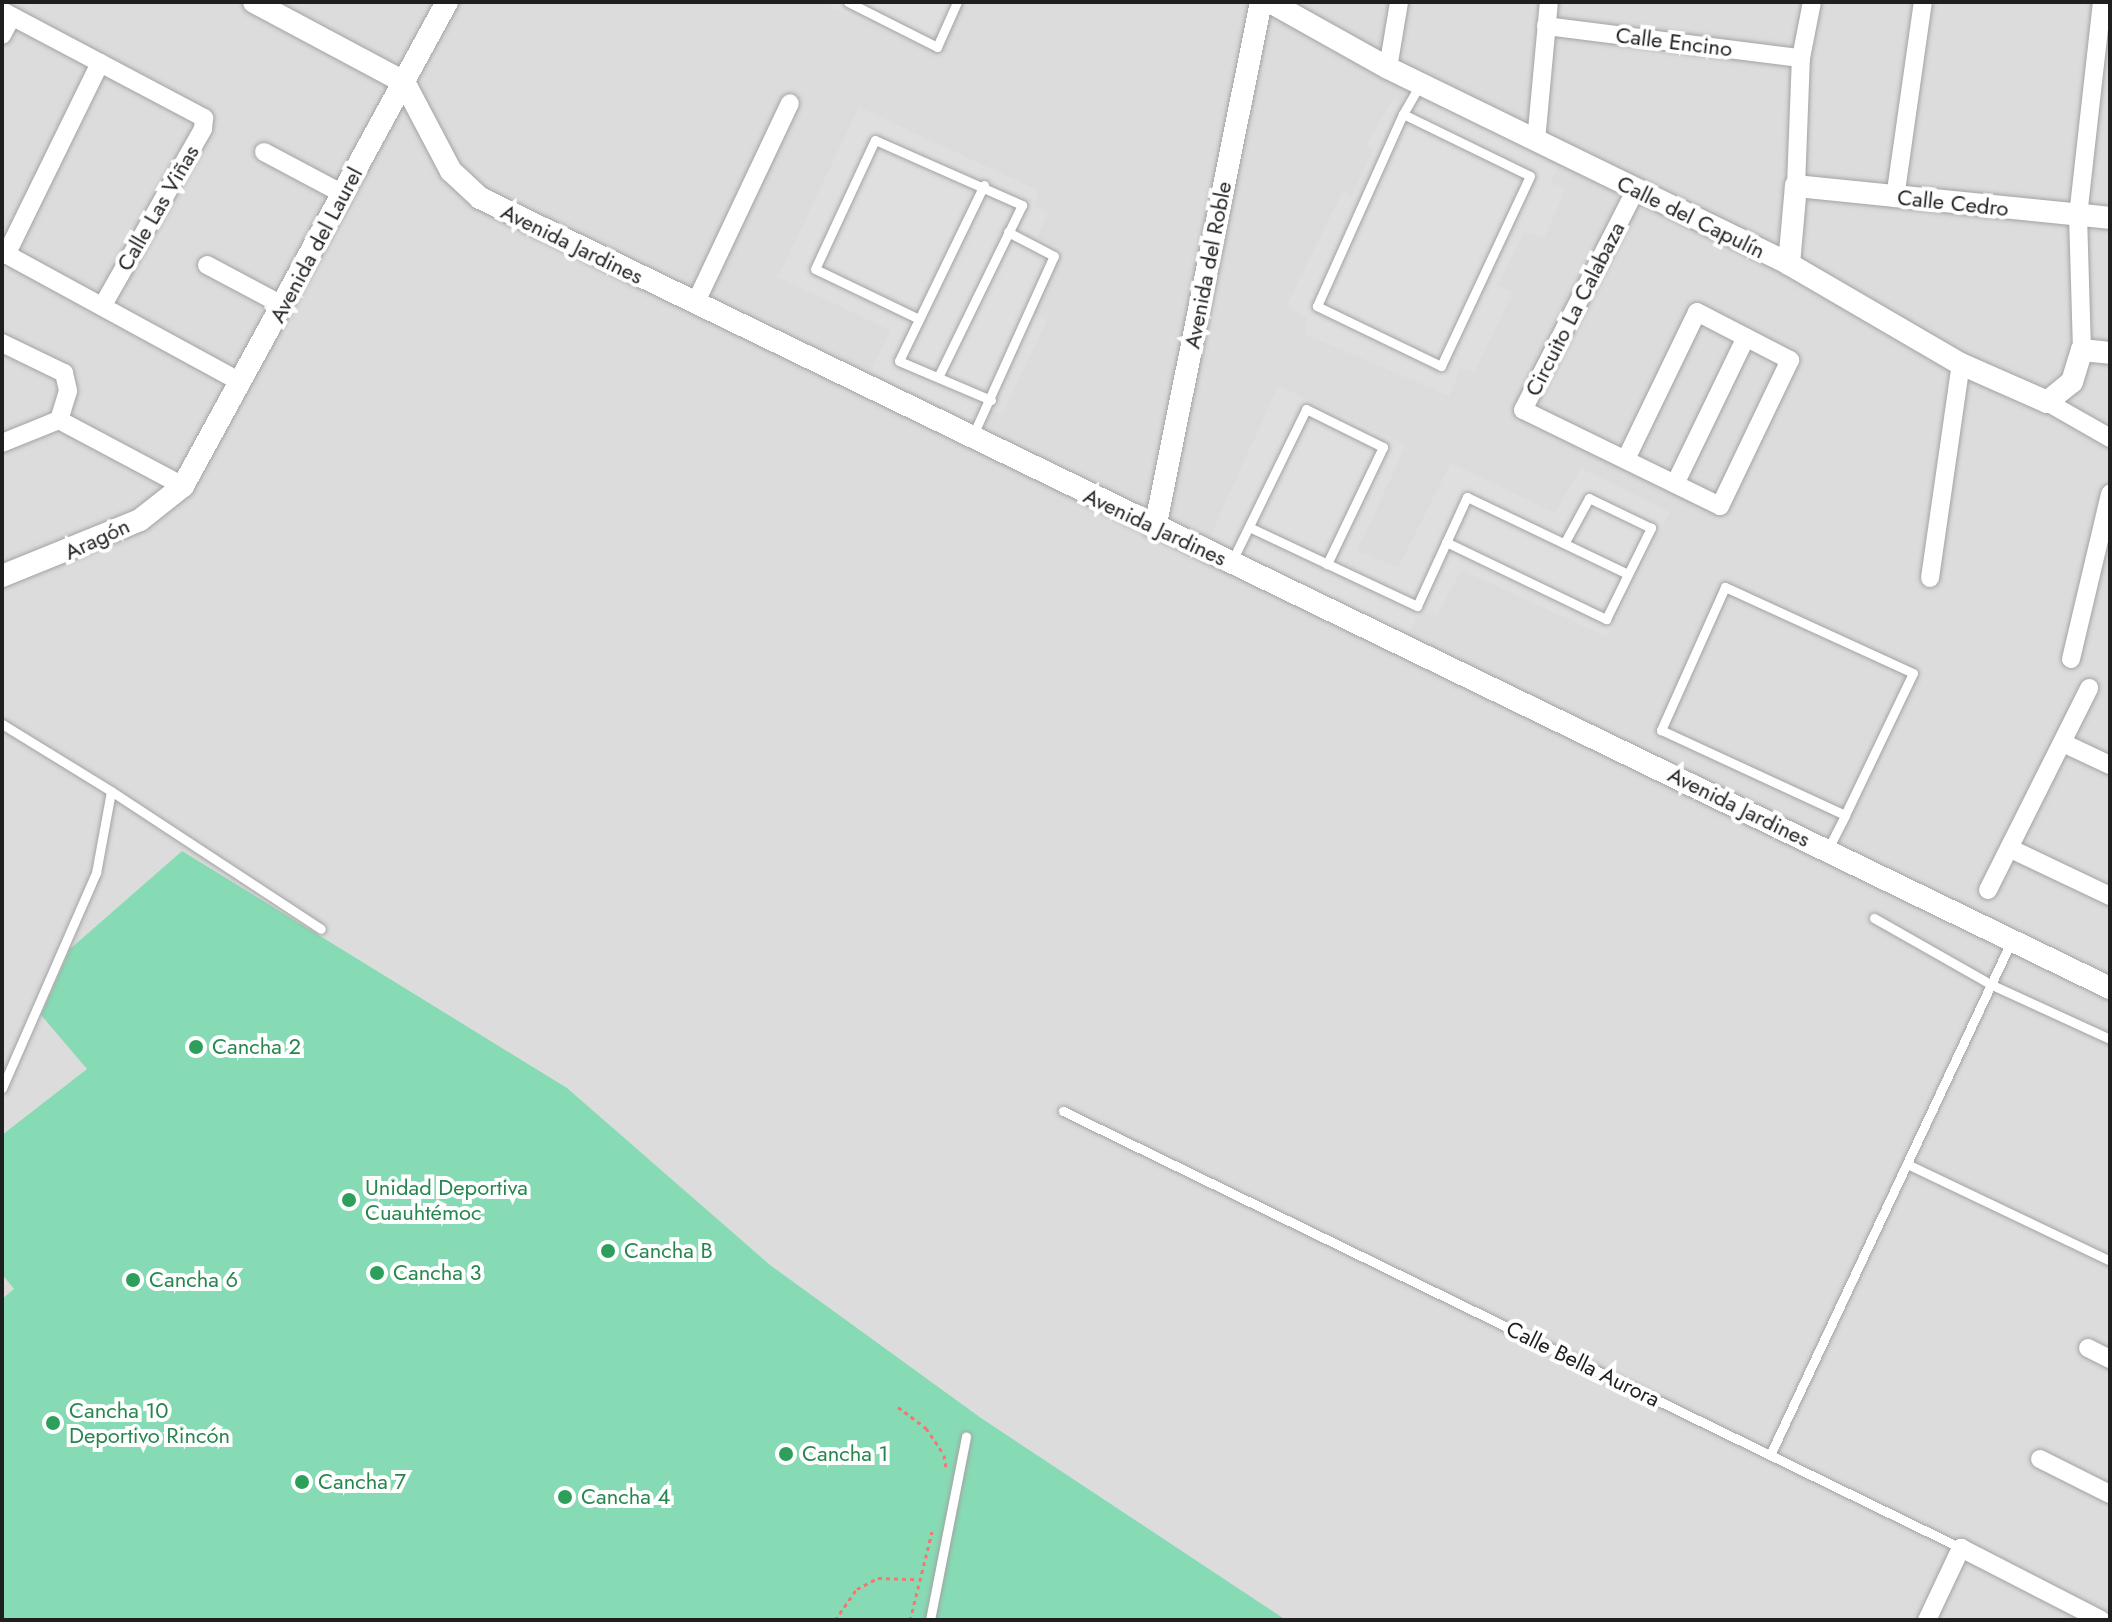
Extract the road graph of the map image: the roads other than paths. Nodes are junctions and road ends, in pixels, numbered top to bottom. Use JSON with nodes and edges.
{"nodes":[{"id":1,"x":254,"y":2,"type":"edge"},
{"id":2,"x":447,"y":2,"type":"edge"},
{"id":3,"x":848,"y":2,"type":"edge"},
{"id":4,"x":957,"y":2,"type":"edge"},
{"id":5,"x":1261,"y":2,"type":"edge"},
{"id":6,"x":1270,"y":2,"type":"edge"},
{"id":7,"x":1399,"y":2,"type":"edge"},
{"id":8,"x":1549,"y":2,"type":"edge"},
{"id":9,"x":1812,"y":2,"type":"edge"},
{"id":10,"x":1923,"y":2,"type":"edge"},
{"id":11,"x":2102,"y":2,"type":"edge"},
{"id":12,"x":7,"y":14,"type":"edge"},
{"id":13,"x":1546,"y":26,"type":"junction"},
{"id":14,"x":2,"y":35,"type":"edge"},
{"id":15,"x":1801,"y":58,"type":"junction"},
{"id":16,"x":100,"y":63,"type":"junction"},
{"id":17,"x":1388,"y":68,"type":"junction"},
{"id":18,"x":2101,"y":77,"type":"edge"},
{"id":19,"x":1422,"y":81,"type":"junction"},
{"id":20,"x":404,"y":82,"type":"junction"},
{"id":21,"x":790,"y":103,"type":"dead end"},
{"id":22,"x":1403,"y":114,"type":"junction"},
{"id":23,"x":1536,"y":141,"type":"junction"},
{"id":24,"x":264,"y":152,"type":"dead end"},
{"id":25,"x":984,"y":185,"type":"junction"},
{"id":26,"x":1796,"y":186,"type":"junction"},
{"id":27,"x":1635,"y":191,"type":"junction"},
{"id":28,"x":343,"y":194,"type":"junction"},
{"id":29,"x":1895,"y":198,"type":"junction"},
{"id":30,"x":2078,"y":216,"type":"junction"},
{"id":31,"x":2110,"y":218,"type":"edge"},
{"id":32,"x":1008,"y":232,"type":"junction"},
{"id":33,"x":4,"y":254,"type":"edge"},
{"id":34,"x":1789,"y":264,"type":"junction"},
{"id":35,"x":207,"y":265,"type":"dead end"},
{"id":36,"x":695,"y":304,"type":"junction"},
{"id":37,"x":103,"y":305,"type":"junction"},
{"id":38,"x":284,"y":306,"type":"junction"},
{"id":39,"x":919,"y":319,"type":"junction"},
{"id":40,"x":1746,"y":337,"type":"junction"},
{"id":41,"x":2,"y":343,"type":"edge"},
{"id":42,"x":2082,"y":350,"type":"junction"},
{"id":43,"x":2110,"y":353,"type":"edge"},
{"id":44,"x":1961,"y":364,"type":"junction"},
{"id":45,"x":938,"y":377,"type":"junction"},
{"id":46,"x":240,"y":382,"type":"junction"},
{"id":47,"x":991,"y":400,"type":"junction"},
{"id":48,"x":2047,"y":402,"type":"junction"},
{"id":49,"x":59,"y":420,"type":"junction"},
{"id":50,"x":972,"y":438,"type":"junction"},
{"id":51,"x":2110,"y":438,"type":"edge"},
{"id":52,"x":2,"y":443,"type":"edge"},
{"id":53,"x":1626,"y":459,"type":"junction"},
{"id":54,"x":1675,"y":484,"type":"junction"},
{"id":55,"x":183,"y":486,"type":"junction"},
{"id":56,"x":2110,"y":494,"type":"edge"},
{"id":57,"x":1249,"y":527,"type":"junction"},
{"id":58,"x":1155,"y":528,"type":"junction"},
{"id":59,"x":1446,"y":542,"type":"junction"},
{"id":60,"x":1565,"y":542,"type":"junction"},
{"id":61,"x":1231,"y":563,"type":"junction"},
{"id":62,"x":1327,"y":564,"type":"junction"},
{"id":63,"x":1628,"y":574,"type":"junction"},
{"id":64,"x":2,"y":576,"type":"edge"},
{"id":65,"x":1930,"y":578,"type":"dead end"},
{"id":66,"x":2071,"y":659,"type":"dead end"},
{"id":67,"x":2089,"y":688,"type":"dead end"},
{"id":68,"x":2,"y":724,"type":"edge"},
{"id":69,"x":2063,"y":743,"type":"junction"},
{"id":70,"x":2110,"y":765,"type":"edge"},
{"id":71,"x":111,"y":791,"type":"junction"},
{"id":72,"x":1845,"y":815,"type":"junction"},
{"id":73,"x":2009,"y":848,"type":"junction"},
{"id":74,"x":1828,"y":849,"type":"junction"},
{"id":75,"x":1988,"y":890,"type":"dead end"},
{"id":76,"x":2110,"y":896,"type":"edge"},
{"id":77,"x":1874,"y":918,"type":"dead end"},
{"id":78,"x":321,"y":929,"type":"dead end"},
{"id":79,"x":2011,"y":942,"type":"junction"},
{"id":80,"x":1990,"y":984,"type":"junction"},
{"id":81,"x":2110,"y":988,"type":"edge"},
{"id":82,"x":2110,"y":1039,"type":"edge"},
{"id":83,"x":2,"y":1088,"type":"edge"},
{"id":84,"x":1063,"y":1111,"type":"dead end"},
{"id":85,"x":1907,"y":1164,"type":"junction"},
{"id":86,"x":2110,"y":1261,"type":"edge"},
{"id":87,"x":2088,"y":1348,"type":"dead end"},
{"id":88,"x":2110,"y":1359,"type":"edge"},
{"id":89,"x":966,"y":1437,"type":"dead end"},
{"id":90,"x":1770,"y":1455,"type":"junction"},
{"id":91,"x":2040,"y":1459,"type":"dead end"},
{"id":92,"x":2110,"y":1494,"type":"edge"},
{"id":93,"x":1961,"y":1548,"type":"junction"},
{"id":94,"x":2061,"y":1612,"type":"edge"},
{"id":95,"x":930,"y":1620,"type":"edge"},
{"id":96,"x":1927,"y":1620,"type":"edge"},
{"id":97,"x":2101,"y":1620,"type":"edge"}],
"edges":[{"from":1,"to":20,"type":"street"},
{"from":2,"to":20,"type":"street","name":"Avenida del Laurel"},
{"from":3,"to":4,"type":"lane"},
{"from":5,"to":58,"type":"street","name":"Avenida del Roble"},
{"from":6,"to":17,"type":"street","name":"Calle del Capulín"},
{"from":7,"to":17,"type":"street"},
{"from":8,"to":13,"type":"street"},
{"from":9,"to":15,"type":"street"},
{"from":10,"to":29,"type":"street"},
{"from":11,"to":18,"type":"street"},
{"from":12,"to":14,"type":"street"},
{"from":12,"to":16,"type":"street"},
{"from":13,"to":15,"type":"street","name":"Calle Encino"},
{"from":13,"to":23,"type":"street"},
{"from":15,"to":26,"type":"street"},
{"from":16,"to":33,"type":"street"},
{"from":16,"to":37,"type":"street","name":"Calle Las Viñas"},
{"from":17,"to":19,"type":"street","name":"Calle del Capulín"},
{"from":18,"to":30,"type":"street"},
{"from":19,"to":22,"type":"lane"},
{"from":19,"to":23,"type":"street","name":"Calle del Capulín"},
{"from":20,"to":28,"type":"street","name":"Avenida del Laurel"},
{"from":20,"to":36,"type":"street","name":"Avenida Jardines"},
{"from":21,"to":36,"type":"street"},
{"from":22,"to":22,"type":"lane"},
{"from":23,"to":27,"type":"street","name":"Calle del Capulín"},
{"from":24,"to":28,"type":"street"},
{"from":25,"to":32,"type":"lane"},
{"from":25,"to":39,"type":"lane"},
{"from":25,"to":39,"type":"lane"},
{"from":26,"to":29,"type":"street","name":"Calle Cedro"},
{"from":26,"to":34,"type":"street"},
{"from":27,"to":34,"type":"street","name":"Calle del Capulín"},
{"from":27,"to":53,"type":"street","name":"Circuito La Calabaza"},
{"from":28,"to":38,"type":"street","name":"Avenida del Laurel"},
{"from":29,"to":30,"type":"street","name":"Calle Cedro"},
{"from":30,"to":31,"type":"street","name":"Calle Cedro"},
{"from":30,"to":42,"type":"street"},
{"from":32,"to":45,"type":"lane"},
{"from":32,"to":47,"type":"lane"},
{"from":33,"to":37,"type":"street"},
{"from":34,"to":44,"type":"street","name":"Calle del Capulín"},
{"from":35,"to":38,"type":"street"},
{"from":36,"to":50,"type":"street","name":"Avenida Jardines"},
{"from":37,"to":46,"type":"street"},
{"from":38,"to":46,"type":"street","name":"Avenida del Laurel"},
{"from":39,"to":45,"type":"lane"},
{"from":40,"to":53,"type":"street","name":"Circuito La Calabaza"},
{"from":40,"to":54,"type":"street"},
{"from":40,"to":54,"type":"street","name":"Circuito La Calabaza"},
{"from":41,"to":49,"type":"street"},
{"from":42,"to":43,"type":"street"},
{"from":42,"to":48,"type":"street"},
{"from":44,"to":48,"type":"street","name":"Calle del Capulín"},
{"from":44,"to":65,"type":"street"},
{"from":45,"to":47,"type":"lane"},
{"from":46,"to":55,"type":"street","name":"Avenida del Laurel"},
{"from":47,"to":50,"type":"lane"},
{"from":48,"to":51,"type":"street","name":"Calle del Capulín"},
{"from":49,"to":52,"type":"street"},
{"from":49,"to":55,"type":"street"},
{"from":50,"to":58,"type":"street","name":"Avenida Jardines"},
{"from":53,"to":54,"type":"street","name":"Circuito La Calabaza"},
{"from":55,"to":64,"type":"street","name":"Aragón"},
{"from":56,"to":66,"type":"street"},
{"from":57,"to":61,"type":"lane"},
{"from":57,"to":62,"type":"lane"},
{"from":57,"to":62,"type":"lane"},
{"from":58,"to":61,"type":"street","name":"Avenida Jardines"},
{"from":59,"to":60,"type":"lane"},
{"from":59,"to":62,"type":"lane"},
{"from":59,"to":63,"type":"lane"},
{"from":60,"to":63,"type":"lane"},
{"from":60,"to":63,"type":"lane"},
{"from":61,"to":74,"type":"street","name":"Avenida Jardines"},
{"from":67,"to":69,"type":"street"},
{"from":68,"to":71,"type":"lane"},
{"from":69,"to":70,"type":"street"},
{"from":69,"to":73,"type":"street"},
{"from":71,"to":78,"type":"lane"},
{"from":71,"to":83,"type":"lane"},
{"from":72,"to":72,"type":"lane"},
{"from":72,"to":74,"type":"lane"},
{"from":73,"to":75,"type":"street"},
{"from":73,"to":76,"type":"street"},
{"from":74,"to":79,"type":"street","name":"Avenida Jardines"},
{"from":77,"to":80,"type":"lane"},
{"from":79,"to":80,"type":"lane"},
{"from":79,"to":81,"type":"street","name":"Avenida Jardines"},
{"from":80,"to":82,"type":"lane"},
{"from":80,"to":85,"type":"lane"},
{"from":84,"to":90,"type":"lane","name":"Calle Bella Aurora"},
{"from":85,"to":86,"type":"lane"},
{"from":85,"to":90,"type":"lane"},
{"from":87,"to":88,"type":"street"},
{"from":89,"to":95,"type":"lane"},
{"from":90,"to":93,"type":"lane","name":"Calle Bella Aurora"},
{"from":91,"to":92,"type":"street"},
{"from":93,"to":94,"type":"street","name":"Calle Bella Aurora"},
{"from":93,"to":96,"type":"street"},
{"from":94,"to":97,"type":"street","name":"Calle Bella Aurora"}]}
